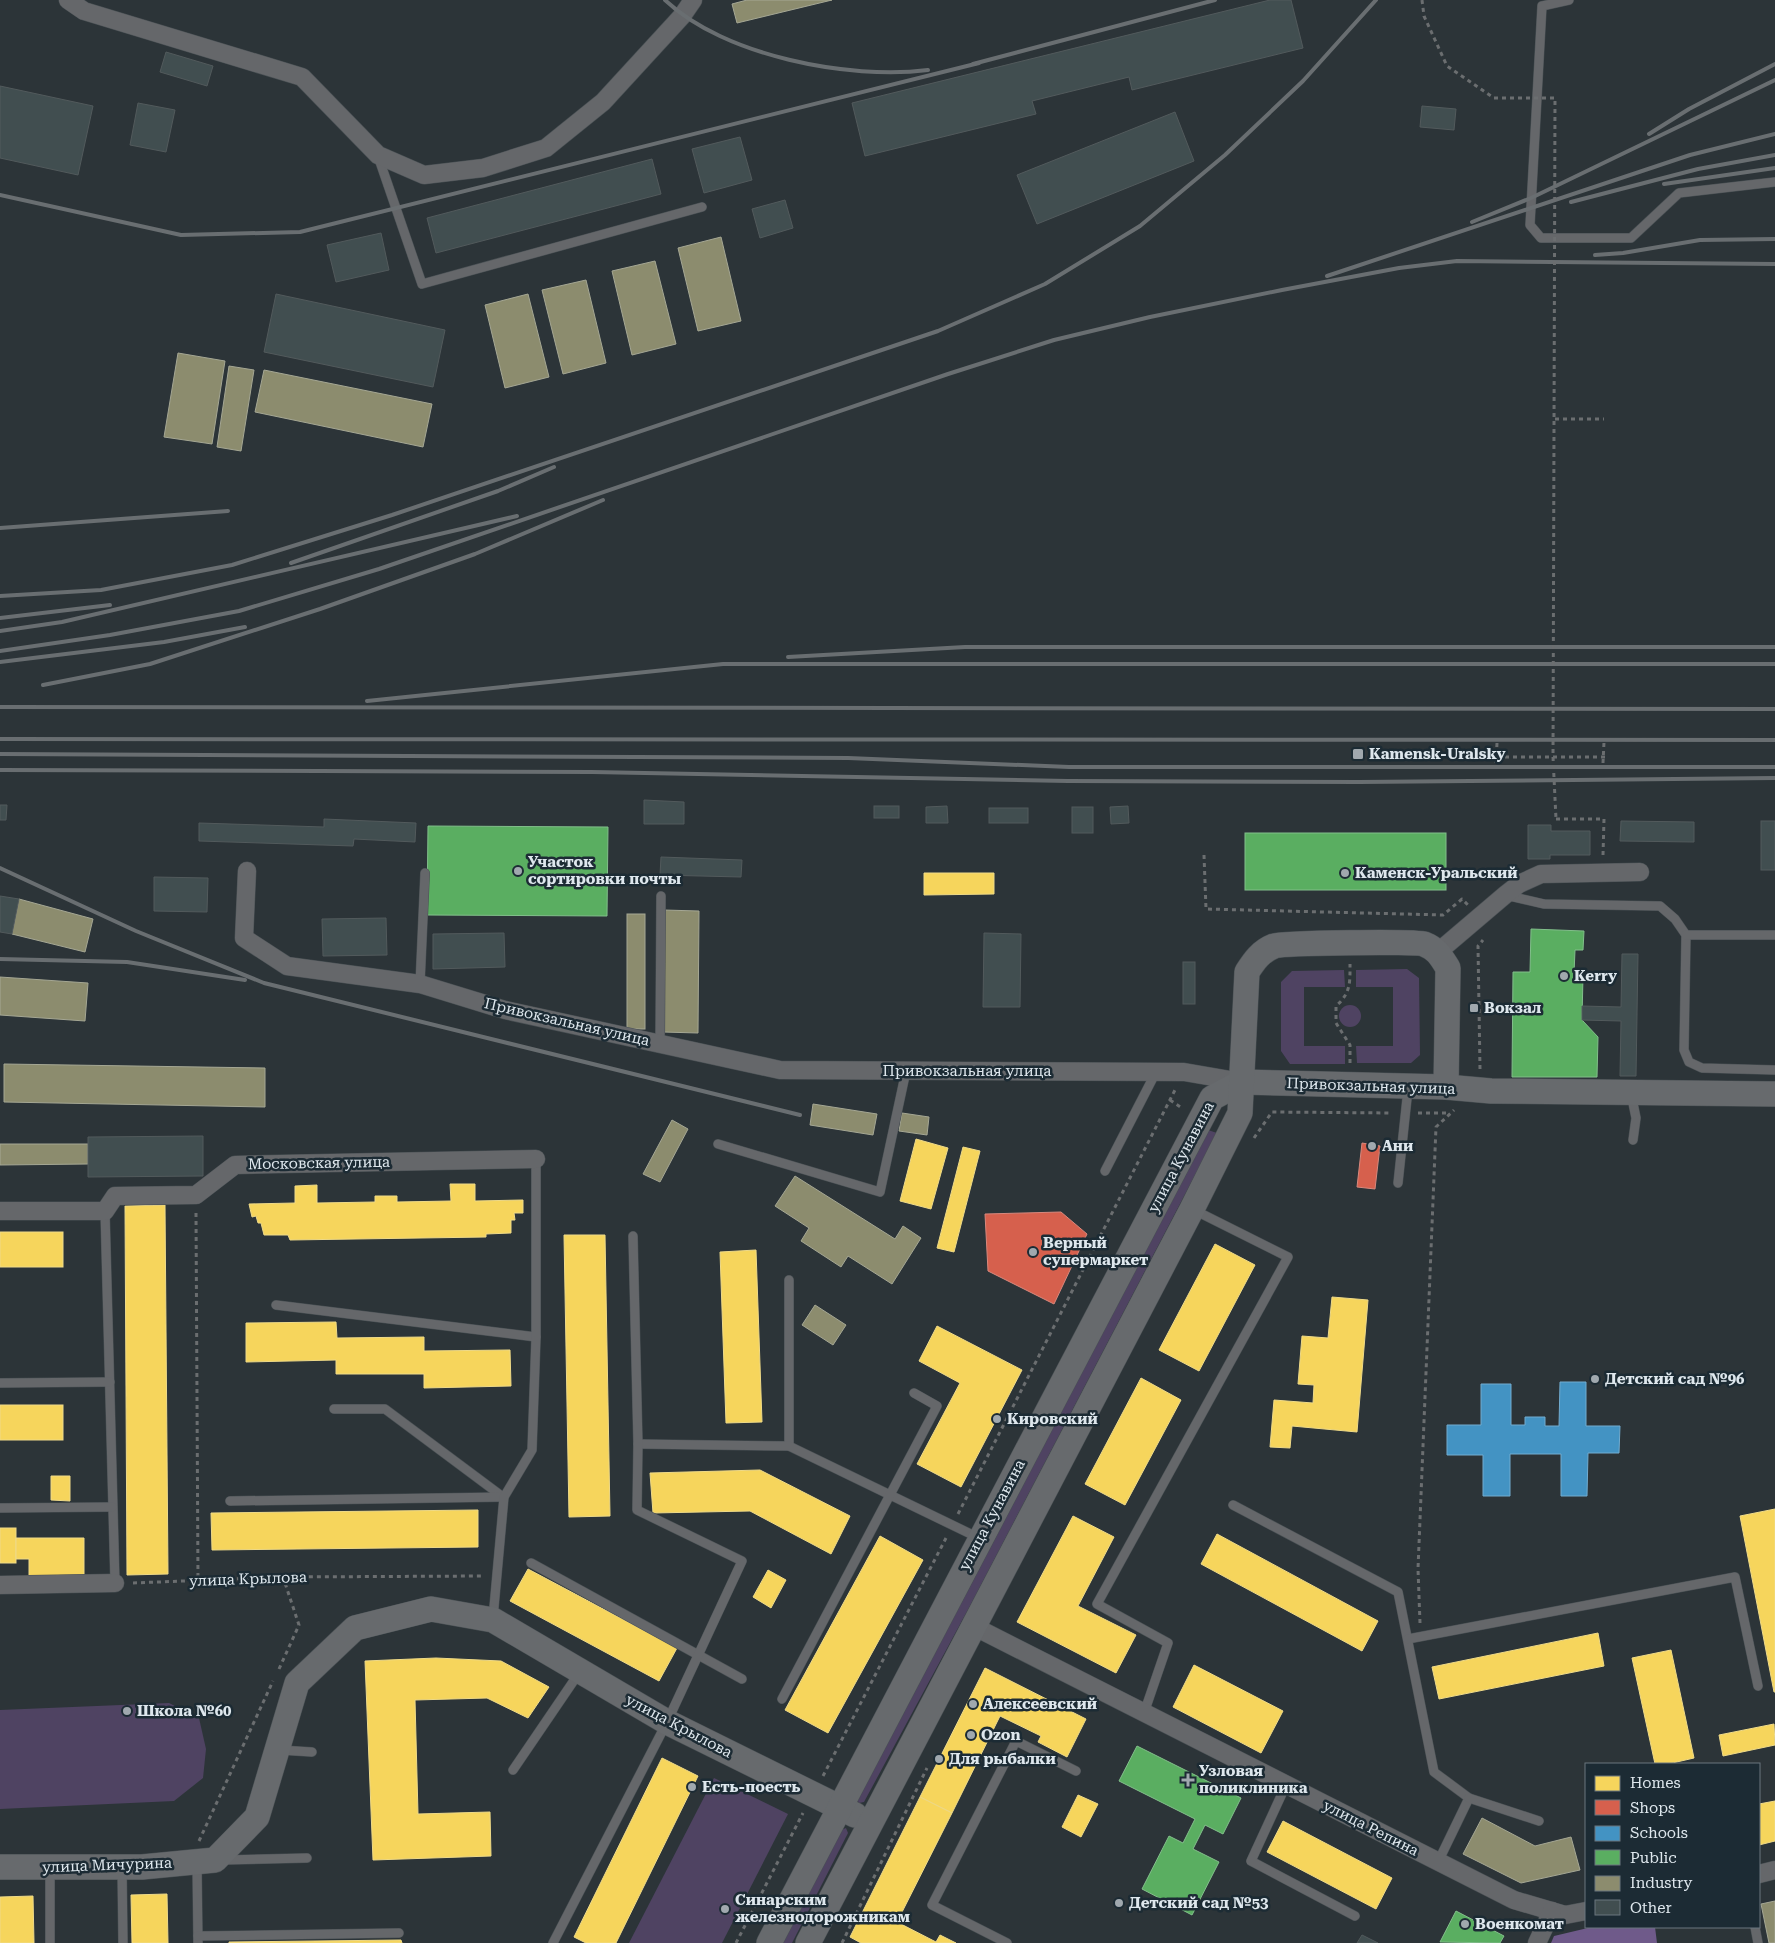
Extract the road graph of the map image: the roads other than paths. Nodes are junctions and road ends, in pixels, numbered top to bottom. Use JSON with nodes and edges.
{"nodes":[{"id":1,"x":68,"y":0,"type":"edge"},
{"id":2,"x":693,"y":0,"type":"edge"},
{"id":3,"x":1569,"y":0,"type":"edge"},
{"id":4,"x":378,"y":156,"type":"junction"},
{"id":5,"x":1775,"y":182,"type":"edge"},
{"id":6,"x":702,"y":207,"type":"dead end"},
{"id":7,"x":247,"y":871,"type":"dead end"},
{"id":8,"x":1640,"y":872,"type":"dead end"},
{"id":9,"x":425,"y":873,"type":"dead end"},
{"id":10,"x":1505,"y":895,"type":"junction"},
{"id":11,"x":661,"y":896,"type":"dead end"},
{"id":12,"x":1686,"y":935,"type":"junction"},
{"id":13,"x":1775,"y":935,"type":"edge"},
{"id":14,"x":1438,"y":952,"type":"junction"},
{"id":15,"x":420,"y":984,"type":"junction"},
{"id":16,"x":660,"y":1044,"type":"junction"},
{"id":17,"x":1775,"y":1070,"type":"edge"},
{"id":18,"x":906,"y":1071,"type":"junction"},
{"id":19,"x":1156,"y":1072,"type":"junction"},
{"id":20,"x":1242,"y":1082,"type":"junction"},
{"id":21,"x":1409,"y":1086,"type":"junction"},
{"id":22,"x":1631,"y":1093,"type":"junction"},
{"id":23,"x":1775,"y":1094,"type":"edge"},
{"id":24,"x":1452,"y":1098,"type":"junction"},
{"id":25,"x":1633,"y":1140,"type":"dead end"},
{"id":26,"x":718,"y":1144,"type":"dead end"},
{"id":27,"x":536,"y":1159,"type":"joint"},
{"id":28,"x":1105,"y":1171,"type":"dead end"},
{"id":29,"x":1398,"y":1183,"type":"dead end"},
{"id":30,"x":1192,"y":1209,"type":"junction"},
{"id":31,"x":105,"y":1210,"type":"junction"},
{"id":32,"x":0,"y":1211,"type":"edge"},
{"id":33,"x":633,"y":1236,"type":"dead end"},
{"id":34,"x":789,"y":1280,"type":"dead end"},
{"id":35,"x":276,"y":1305,"type":"dead end"},
{"id":36,"x":536,"y":1337,"type":"junction"},
{"id":37,"x":110,"y":1382,"type":"junction"},
{"id":38,"x":0,"y":1383,"type":"edge"},
{"id":39,"x":914,"y":1393,"type":"dead end"},
{"id":40,"x":334,"y":1409,"type":"dead end"},
{"id":41,"x":638,"y":1444,"type":"junction"},
{"id":42,"x":789,"y":1446,"type":"junction"},
{"id":43,"x":889,"y":1495,"type":"junction"},
{"id":44,"x":504,"y":1497,"type":"junction"},
{"id":45,"x":230,"y":1501,"type":"dead end"},
{"id":46,"x":1233,"y":1505,"type":"dead end"},
{"id":47,"x":112,"y":1507,"type":"junction"},
{"id":48,"x":0,"y":1508,"type":"edge"},
{"id":49,"x":980,"y":1538,"type":"junction"},
{"id":50,"x":531,"y":1562,"type":"dead end"},
{"id":51,"x":115,"y":1583,"type":"joint"},
{"id":52,"x":0,"y":1585,"type":"edge"},
{"id":53,"x":493,"y":1620,"type":"junction"},
{"id":54,"x":973,"y":1626,"type":"junction"},
{"id":55,"x":1408,"y":1639,"type":"junction"},
{"id":56,"x":699,"y":1655,"type":"junction"},
{"id":57,"x":580,"y":1671,"type":"junction"},
{"id":58,"x":742,"y":1679,"type":"dead end"},
{"id":59,"x":1758,"y":1686,"type":"dead end"},
{"id":60,"x":782,"y":1699,"type":"dead end"},
{"id":61,"x":1144,"y":1713,"type":"junction"},
{"id":62,"x":667,"y":1722,"type":"junction"},
{"id":63,"x":277,"y":1749,"type":"junction"},
{"id":64,"x":312,"y":1752,"type":"dead end"},
{"id":65,"x":513,"y":1770,"type":"dead end"},
{"id":66,"x":1076,"y":1771,"type":"dead end"},
{"id":67,"x":1286,"y":1785,"type":"junction"},
{"id":68,"x":1469,"y":1798,"type":"junction"},
{"id":69,"x":840,"y":1808,"type":"junction"},
{"id":70,"x":1539,"y":1821,"type":"dead end"},
{"id":71,"x":870,"y":1822,"type":"junction"},
{"id":72,"x":307,"y":1858,"type":"dead end"},
{"id":73,"x":200,"y":1861,"type":"junction"},
{"id":74,"x":1438,"y":1862,"type":"junction"},
{"id":75,"x":0,"y":1867,"type":"edge"},
{"id":76,"x":50,"y":1867,"type":"junction"},
{"id":77,"x":122,"y":1867,"type":"junction"},
{"id":78,"x":1775,"y":1870,"type":"edge"},
{"id":79,"x":1760,"y":1874,"type":"edge"},
{"id":80,"x":1552,"y":1911,"type":"junction"},
{"id":81,"x":1585,"y":1911,"type":"edge"},
{"id":82,"x":1355,"y":1916,"type":"dead end"},
{"id":83,"x":1755,"y":1928,"type":"edge"},
{"id":84,"x":399,"y":1933,"type":"dead end"},
{"id":85,"x":813,"y":1939,"type":"edge"},
{"id":86,"x":198,"y":1940,"type":"edge"},
{"id":87,"x":50,"y":1943,"type":"edge"},
{"id":88,"x":124,"y":1943,"type":"edge"},
{"id":89,"x":553,"y":1943,"type":"edge"},
{"id":90,"x":769,"y":1943,"type":"edge"},
{"id":91,"x":1007,"y":1943,"type":"edge"},
{"id":92,"x":1537,"y":1943,"type":"edge"},
{"id":93,"x":1758,"y":1943,"type":"edge"}],
"edges":[{"from":1,"to":4,"type":"street"},
{"from":2,"to":4,"type":"street"},
{"from":3,"to":5,"type":"lane"},
{"from":4,"to":6,"type":"lane"},
{"from":7,"to":15,"type":"street","name":"Привокзальная улица"},
{"from":8,"to":10,"type":"street"},
{"from":9,"to":15,"type":"lane"},
{"from":10,"to":12,"type":"lane"},
{"from":10,"to":14,"type":"street"},
{"from":11,"to":16,"type":"lane"},
{"from":12,"to":13,"type":"lane"},
{"from":12,"to":17,"type":"lane"},
{"from":14,"to":20,"type":"street"},
{"from":14,"to":24,"type":"street"},
{"from":15,"to":16,"type":"street","name":"Привокзальная улица"},
{"from":16,"to":18,"type":"street","name":"Привокзальная улица"},
{"from":18,"to":19,"type":"street","name":"Привокзальная улица"},
{"from":18,"to":26,"type":"lane"},
{"from":19,"to":20,"type":"street","name":"Привокзальная улица"},
{"from":19,"to":28,"type":"lane"},
{"from":20,"to":21,"type":"street","name":"Привокзальная улица"},
{"from":20,"to":30,"type":"street","name":"улица Кунавина"},
{"from":20,"to":49,"type":"street","name":"улица Кунавина"},
{"from":21,"to":24,"type":"street","name":"Привокзальная улица"},
{"from":21,"to":29,"type":"lane"},
{"from":22,"to":23,"type":"street","name":"Привокзальная улица"},
{"from":22,"to":24,"type":"street","name":"Привокзальная улица"},
{"from":22,"to":25,"type":"lane"},
{"from":27,"to":31,"type":"street","name":"Московская улица"},
{"from":27,"to":36,"type":"lane"},
{"from":30,"to":54,"type":"street","name":"улица Кунавина"},
{"from":30,"to":61,"type":"lane"},
{"from":31,"to":32,"type":"street"},
{"from":31,"to":37,"type":"lane"},
{"from":33,"to":41,"type":"lane"},
{"from":34,"to":42,"type":"lane"},
{"from":35,"to":36,"type":"lane"},
{"from":36,"to":44,"type":"lane"},
{"from":37,"to":38,"type":"lane"},
{"from":37,"to":47,"type":"lane"},
{"from":39,"to":43,"type":"lane"},
{"from":40,"to":44,"type":"lane"},
{"from":41,"to":42,"type":"lane"},
{"from":41,"to":56,"type":"lane"},
{"from":42,"to":43,"type":"lane"},
{"from":43,"to":49,"type":"lane"},
{"from":43,"to":60,"type":"lane"},
{"from":44,"to":45,"type":"lane"},
{"from":44,"to":53,"type":"lane"},
{"from":46,"to":55,"type":"lane"},
{"from":47,"to":48,"type":"lane"},
{"from":47,"to":51,"type":"lane"},
{"from":49,"to":69,"type":"street","name":"улица Кунавина"},
{"from":50,"to":56,"type":"lane"},
{"from":51,"to":52,"type":"street"},
{"from":53,"to":57,"type":"street","name":"улица Крылова"},
{"from":53,"to":63,"type":"street"},
{"from":54,"to":61,"type":"street","name":"улица Репина"},
{"from":54,"to":71,"type":"street","name":"улица Кунавина"},
{"from":55,"to":59,"type":"lane"},
{"from":55,"to":68,"type":"lane"},
{"from":56,"to":58,"type":"lane"},
{"from":56,"to":62,"type":"lane"},
{"from":57,"to":62,"type":"street","name":"улица Крылова"},
{"from":57,"to":65,"type":"lane"},
{"from":61,"to":67,"type":"street","name":"улица Репина"},
{"from":62,"to":69,"type":"street","name":"улица Крылова"},
{"from":62,"to":89,"type":"lane"},
{"from":63,"to":64,"type":"lane"},
{"from":63,"to":73,"type":"street"},
{"from":66,"to":91,"type":"lane"},
{"from":67,"to":74,"type":"street","name":"улица Репина"},
{"from":67,"to":82,"type":"lane"},
{"from":68,"to":70,"type":"lane"},
{"from":68,"to":74,"type":"lane"},
{"from":69,"to":71,"type":"street","name":"улица Крылова"},
{"from":69,"to":90,"type":"street","name":"улица Кунавина"},
{"from":71,"to":85,"type":"street","name":"улица Кунавина"},
{"from":72,"to":73,"type":"lane"},
{"from":73,"to":77,"type":"street","name":"улица Мичурина"},
{"from":73,"to":86,"type":"lane"},
{"from":74,"to":80,"type":"street","name":"улица Репина"},
{"from":75,"to":76,"type":"street","name":"улица Мичурина"},
{"from":76,"to":77,"type":"street","name":"улица Мичурина"},
{"from":76,"to":87,"type":"lane"},
{"from":77,"to":88,"type":"lane"},
{"from":78,"to":79,"type":"street"},
{"from":80,"to":81,"type":"street","name":"улица Репина"},
{"from":80,"to":92,"type":"street"},
{"from":83,"to":93,"type":"lane"},
{"from":84,"to":86,"type":"lane"}]}
